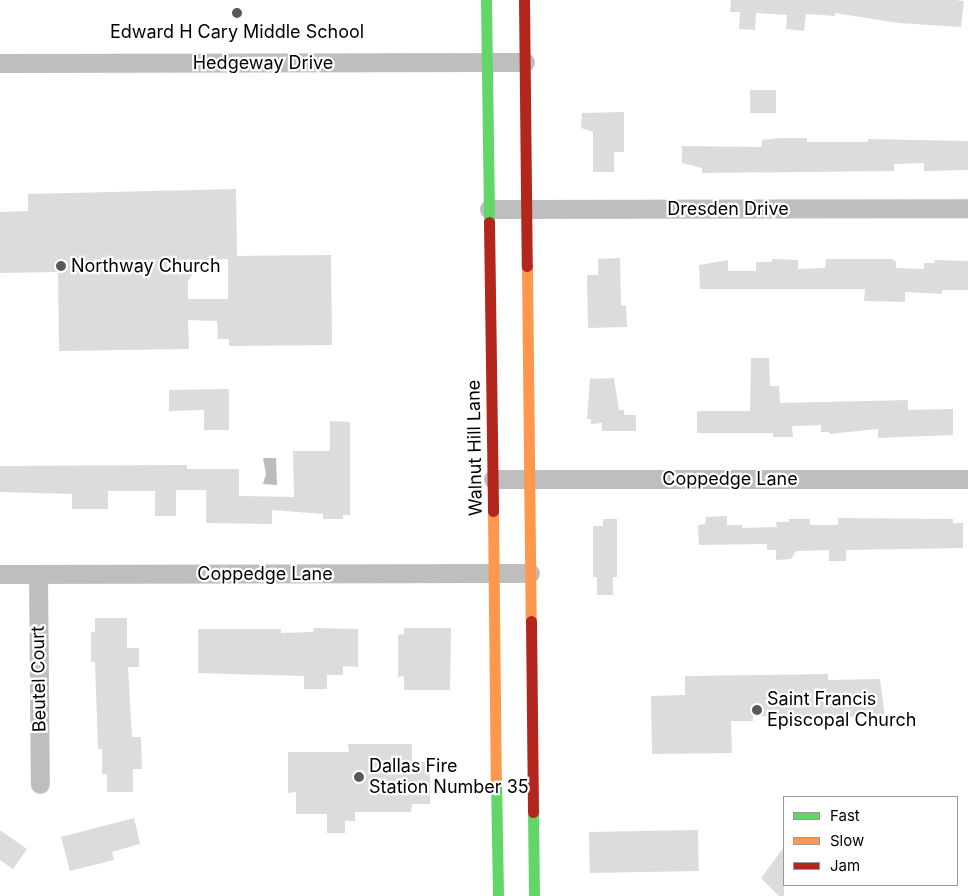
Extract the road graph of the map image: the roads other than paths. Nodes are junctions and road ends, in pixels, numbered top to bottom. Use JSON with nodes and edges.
{"nodes":[{"id":1,"x":486,"y":0,"type":"edge"},
{"id":2,"x":524,"y":0,"type":"edge"},
{"id":3,"x":487,"y":62,"type":"junction"},
{"id":4,"x":525,"y":62,"type":"junction"},
{"id":5,"x":0,"y":63,"type":"edge"},
{"id":6,"x":968,"y":208,"type":"edge"},
{"id":7,"x":489,"y":209,"type":"junction"},
{"id":8,"x":527,"y":209,"type":"junction"},
{"id":9,"x":492,"y":478,"type":"junction"},
{"id":10,"x":529,"y":479,"type":"junction"},
{"id":11,"x":968,"y":479,"type":"edge"},
{"id":12,"x":494,"y":573,"type":"junction"},
{"id":13,"x":530,"y":573,"type":"junction"},
{"id":14,"x":0,"y":574,"type":"edge"},
{"id":15,"x":38,"y":574,"type":"junction"},
{"id":16,"x":40,"y":784,"type":"dead end"},
{"id":17,"x":498,"y":896,"type":"edge"},
{"id":18,"x":534,"y":896,"type":"edge"}],
"edges":[{"from":1,"to":3,"type":"main road","name":"Walnut Hill Lane"},
{"from":2,"to":4,"type":"main road"},
{"from":3,"to":4,"type":"street","name":"Hedgeway Drive"},
{"from":3,"to":5,"type":"street","name":"Hedgeway Drive"},
{"from":3,"to":7,"type":"main road","name":"Walnut Hill Lane"},
{"from":4,"to":8,"type":"main road"},
{"from":6,"to":8,"type":"street","name":"Dresden Drive"},
{"from":7,"to":8,"type":"street","name":"Dresden Drive"},
{"from":7,"to":9,"type":"main road","name":"Walnut Hill Lane"},
{"from":8,"to":10,"type":"main road"},
{"from":9,"to":10,"type":"street","name":"Coppedge Lane"},
{"from":9,"to":12,"type":"main road","name":"Walnut Hill Lane"},
{"from":10,"to":11,"type":"street","name":"Coppedge Lane"},
{"from":10,"to":13,"type":"main road"},
{"from":12,"to":13,"type":"street","name":"Coppedge Lane"},
{"from":12,"to":15,"type":"street","name":"Coppedge Lane"},
{"from":12,"to":17,"type":"main road","name":"Walnut Hill Lane"},
{"from":13,"to":18,"type":"main road"},
{"from":14,"to":15,"type":"street","name":"Coppedge Lane"},
{"from":15,"to":16,"type":"street","name":"Beutel Court"}]}
